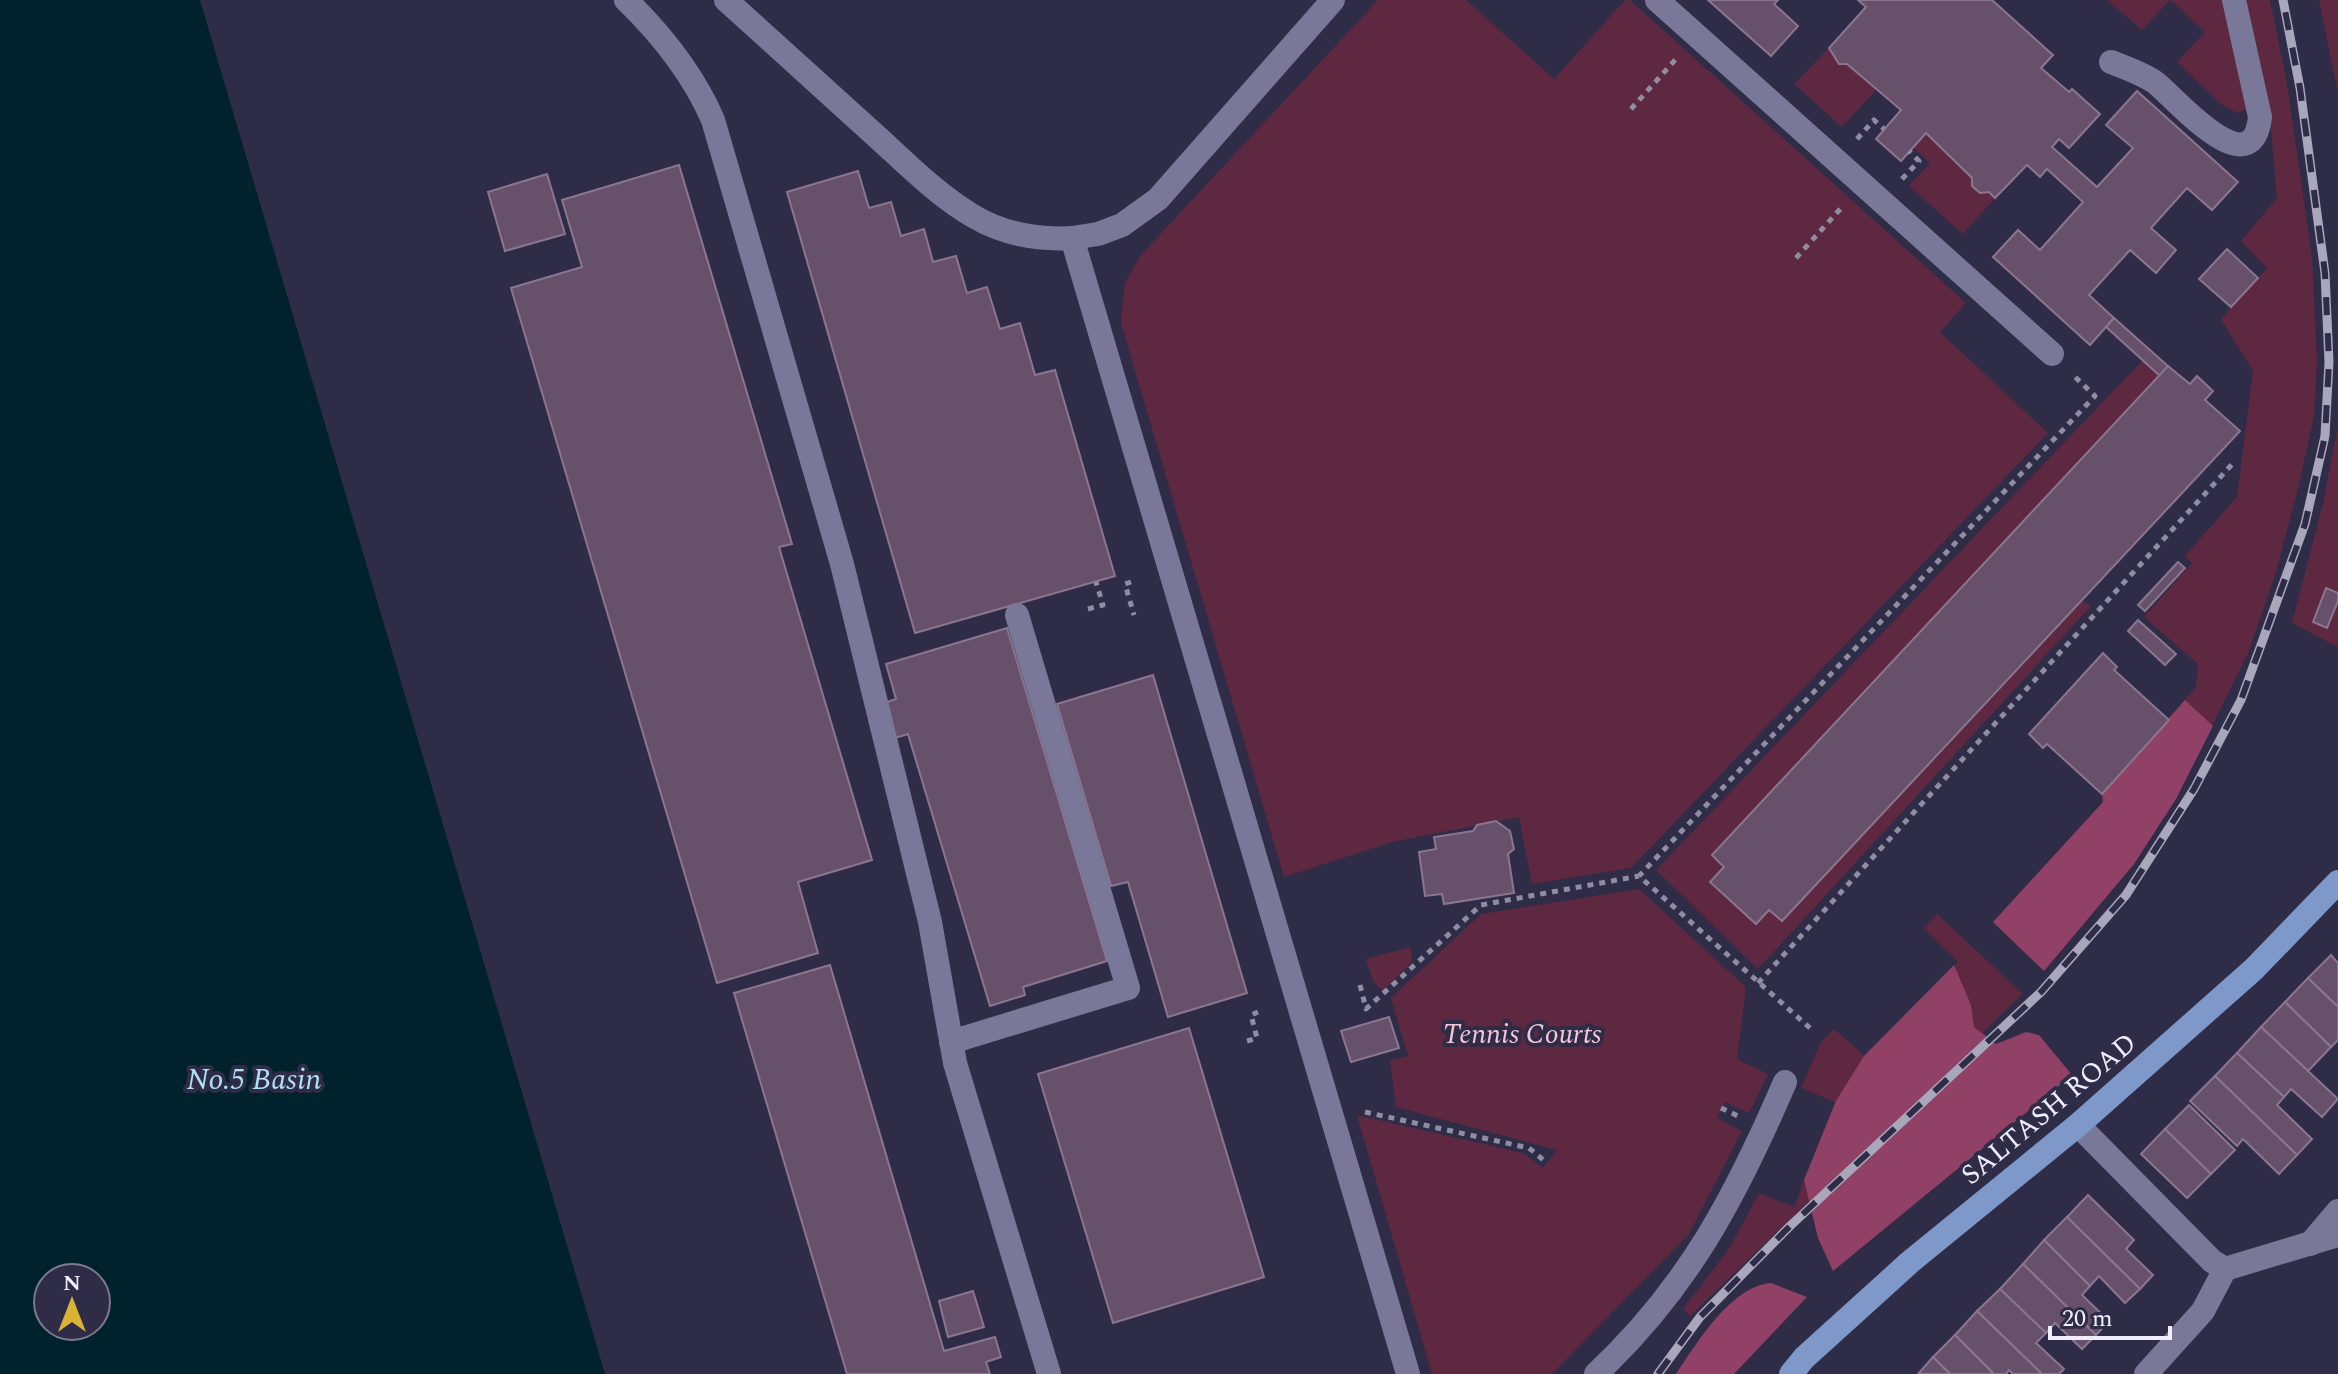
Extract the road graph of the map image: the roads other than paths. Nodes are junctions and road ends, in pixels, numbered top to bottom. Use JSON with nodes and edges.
{"nodes":[{"id":1,"x":626,"y":0,"type":"edge"},
{"id":2,"x":726,"y":0,"type":"edge"},
{"id":3,"x":1333,"y":0,"type":"edge"},
{"id":4,"x":1657,"y":0,"type":"edge"},
{"id":5,"x":2234,"y":0,"type":"edge"},
{"id":6,"x":2111,"y":62,"type":"dead end"},
{"id":7,"x":1072,"y":238,"type":"junction"},
{"id":8,"x":2052,"y":354,"type":"road end"},
{"id":9,"x":1017,"y":615,"type":"dead end"},
{"id":10,"x":2338,"y":882,"type":"edge"},
{"id":11,"x":951,"y":1042,"type":"junction"},
{"id":12,"x":1785,"y":1082,"type":"dead end"},
{"id":13,"x":2078,"y":1125,"type":"junction"},
{"id":14,"x":2338,"y":1211,"type":"edge"},
{"id":15,"x":2338,"y":1235,"type":"edge"},
{"id":16,"x":2310,"y":1244,"type":"junction"},
{"id":17,"x":2225,"y":1269,"type":"junction"},
{"id":18,"x":1049,"y":1374,"type":"edge"},
{"id":19,"x":1408,"y":1374,"type":"edge"},
{"id":20,"x":1596,"y":1374,"type":"edge"},
{"id":21,"x":1791,"y":1374,"type":"edge"},
{"id":22,"x":2146,"y":1374,"type":"edge"}],
"edges":[{"from":1,"to":11,"type":"street"},
{"from":2,"to":7,"type":"street"},
{"from":3,"to":7,"type":"street"},
{"from":4,"to":8,"type":"street"},
{"from":5,"to":6,"type":"street"},
{"from":7,"to":19,"type":"street"},
{"from":9,"to":11,"type":"street"},
{"from":10,"to":13,"type":"main road","name":"SALTASH ROAD"},
{"from":11,"to":18,"type":"street"},
{"from":12,"to":20,"type":"street"},
{"from":13,"to":17,"type":"street"},
{"from":13,"to":21,"type":"main road","name":"SALTASH ROAD"},
{"from":14,"to":16,"type":"street"},
{"from":15,"to":16,"type":"street"},
{"from":16,"to":17,"type":"street"},
{"from":17,"to":22,"type":"street"}]}
